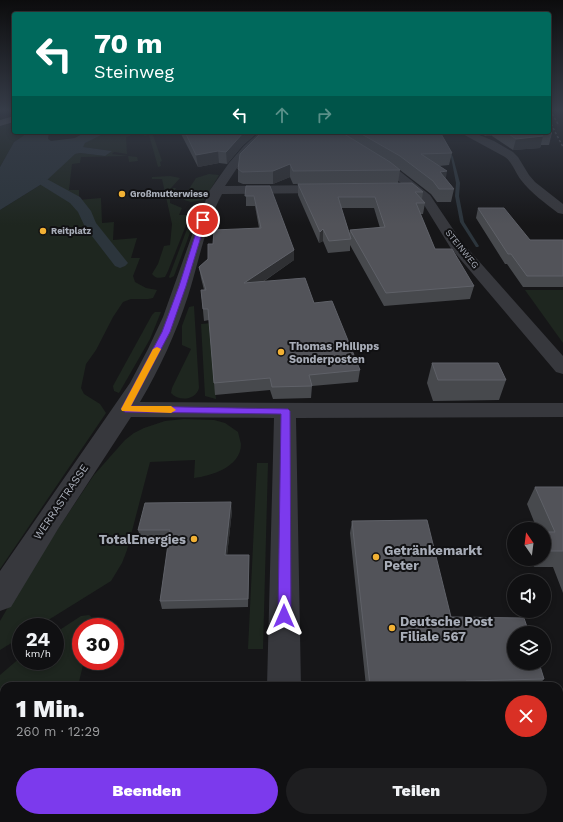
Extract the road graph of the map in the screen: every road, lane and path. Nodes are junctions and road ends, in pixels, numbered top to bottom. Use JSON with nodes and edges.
{"nodes":[{"id":1,"x":248,"y":148,"type":"edge"},
{"id":2,"x":358,"y":148,"type":"edge"},
{"id":3,"x":497,"y":148,"type":"edge"},
{"id":4,"x":395,"y":188,"type":"edge"},
{"id":5,"x":415,"y":188,"type":"junction"},
{"id":6,"x":341,"y":189,"type":"edge"},
{"id":7,"x":216,"y":190,"type":"junction"},
{"id":8,"x":563,"y":210,"type":"edge"},
{"id":9,"x":563,"y":368,"type":"edge"},
{"id":10,"x":125,"y":409,"type":"junction"},
{"id":11,"x":563,"y":410,"type":"edge"},
{"id":12,"x":285,"y":411,"type":"junction"},
{"id":13,"x":0,"y":598,"type":"edge"},
{"id":14,"x":284,"y":682,"type":"edge"}],
"edges":[{"from":1,"to":7,"type":"street","name":"WERRASTRASSE"},
{"from":2,"to":5,"type":"street","name":"STEINWEG"},
{"from":3,"to":8,"type":"street"},
{"from":4,"to":5,"type":"street"},
{"from":5,"to":9,"type":"street","name":"STEINWEG"},
{"from":6,"to":7,"type":"street"},
{"from":7,"to":10,"type":"street","name":"WERRASTRASSE"},
{"from":10,"to":12,"type":"street"},
{"from":10,"to":13,"type":"street","name":"WERRASTRASSE"},
{"from":11,"to":12,"type":"street"},
{"from":12,"to":14,"type":"street"}]}
